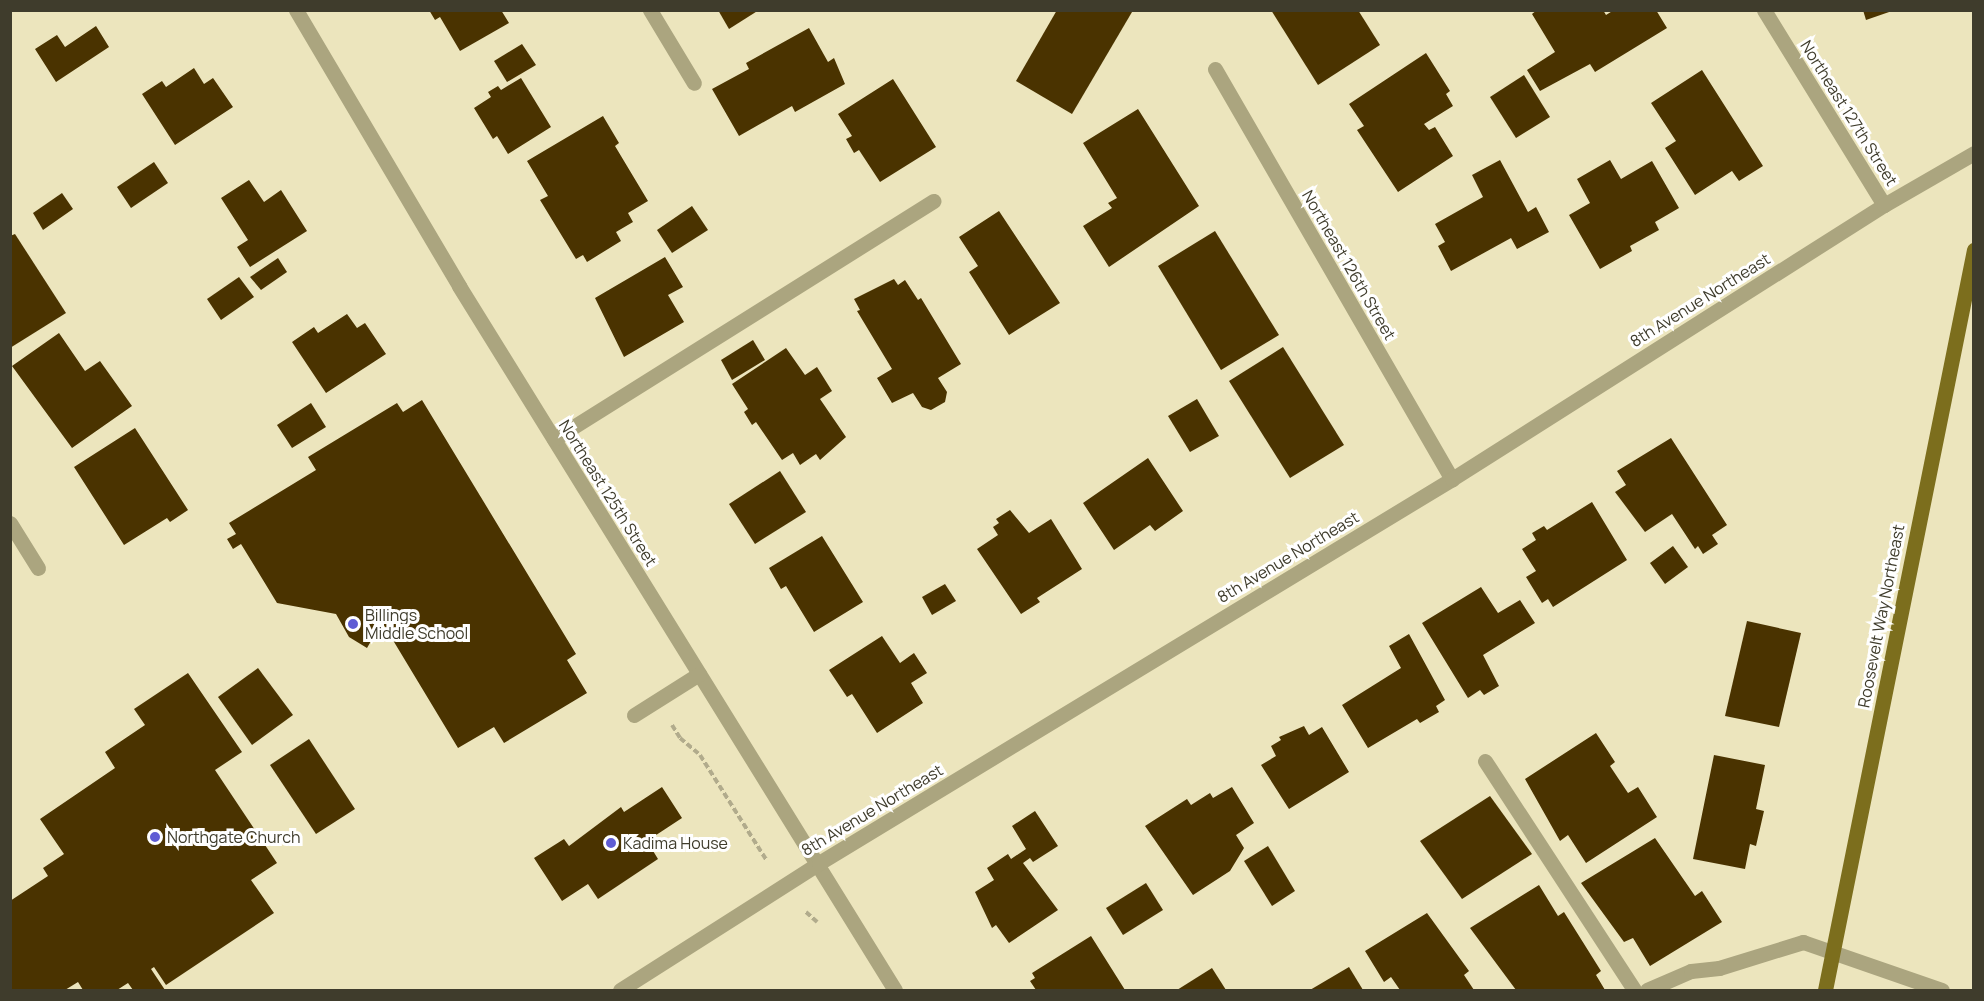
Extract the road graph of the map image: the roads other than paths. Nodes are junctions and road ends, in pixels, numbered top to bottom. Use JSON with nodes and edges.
{"nodes":[{"id":1,"x":296,"y":10,"type":"edge"},
{"id":2,"x":650,"y":10,"type":"edge"},
{"id":3,"x":1764,"y":10,"type":"edge"},
{"id":4,"x":1215,"y":69,"type":"dead end"},
{"id":5,"x":694,"y":83,"type":"dead end"},
{"id":6,"x":1974,"y":153,"type":"edge"},
{"id":7,"x":933,"y":201,"type":"dead end"},
{"id":8,"x":1884,"y":204,"type":"junction"},
{"id":9,"x":1974,"y":250,"type":"edge"},
{"id":10,"x":554,"y":439,"type":"junction"},
{"id":11,"x":1452,"y":479,"type":"junction"},
{"id":12,"x":10,"y":523,"type":"edge"},
{"id":13,"x":38,"y":568,"type":"dead end"},
{"id":14,"x":699,"y":674,"type":"junction"},
{"id":15,"x":634,"y":715,"type":"dead end"},
{"id":16,"x":1485,"y":761,"type":"dead end"},
{"id":17,"x":819,"y":863,"type":"junction"},
{"id":18,"x":1832,"y":952,"type":"junction"},
{"id":19,"x":620,"y":990,"type":"edge"},
{"id":20,"x":895,"y":990,"type":"edge"},
{"id":21,"x":1634,"y":990,"type":"edge"},
{"id":22,"x":1647,"y":990,"type":"edge"},
{"id":23,"x":1824,"y":990,"type":"edge"},
{"id":24,"x":1942,"y":990,"type":"edge"}],
"edges":[{"from":1,"to":10,"type":"street","name":"Northeast 125th Street"},
{"from":2,"to":5,"type":"street"},
{"from":3,"to":8,"type":"street","name":"Northeast 127th Street"},
{"from":4,"to":11,"type":"street","name":"Northeast 126th Street"},
{"from":6,"to":8,"type":"street","name":"8th Avenue Northeast"},
{"from":7,"to":10,"type":"street"},
{"from":8,"to":11,"type":"street","name":"8th Avenue Northeast"},
{"from":9,"to":18,"type":"main road","name":"Roosevelt Way Northeast"},
{"from":10,"to":14,"type":"street","name":"Northeast 125th Street"},
{"from":11,"to":17,"type":"street","name":"8th Avenue Northeast"},
{"from":12,"to":13,"type":"street"},
{"from":14,"to":15,"type":"street"},
{"from":14,"to":17,"type":"street","name":"Northeast 125th Street"},
{"from":16,"to":21,"type":"street"},
{"from":17,"to":19,"type":"street","name":"8th Avenue Northeast"},
{"from":17,"to":20,"type":"street","name":"Northeast 125th Street"},
{"from":18,"to":22,"type":"street"},
{"from":18,"to":23,"type":"main road","name":"Roosevelt Way Northeast"},
{"from":18,"to":24,"type":"street"}]}
